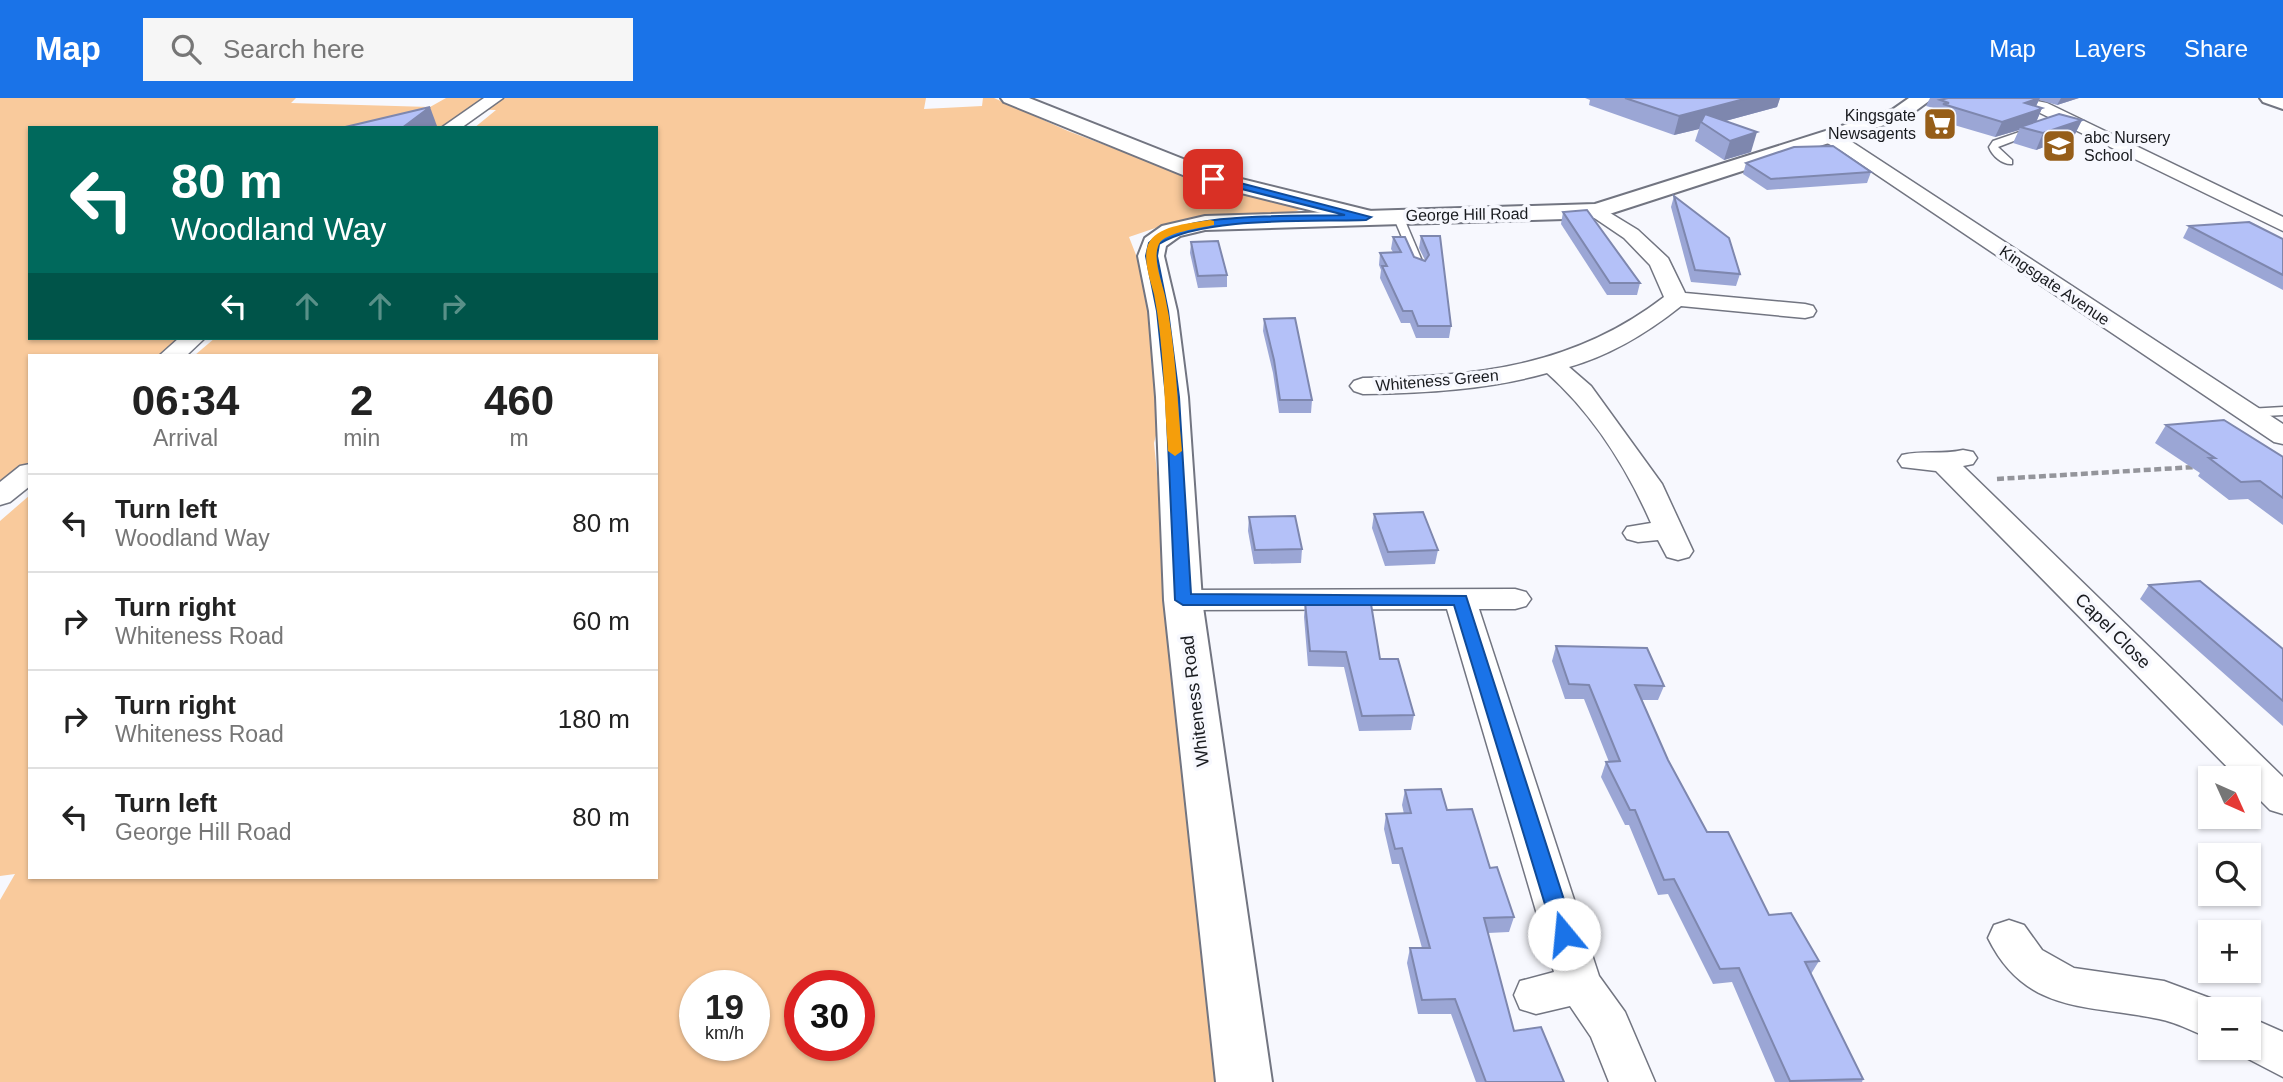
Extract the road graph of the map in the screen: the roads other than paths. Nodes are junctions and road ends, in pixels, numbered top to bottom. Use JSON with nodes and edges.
{"nodes":[{"id":1,"x":495,"y":98,"type":"edge"},
{"id":2,"x":1011,"y":98,"type":"edge"},
{"id":3,"x":1923,"y":98,"type":"edge"},
{"id":4,"x":1996,"y":98,"type":"edge"},
{"id":5,"x":2270,"y":98,"type":"edge"},
{"id":6,"x":2283,"y":103,"type":"edge"},
{"id":7,"x":452,"y":126,"type":"edge"},
{"id":8,"x":2042,"y":128,"type":"edge"},
{"id":9,"x":1825,"y":137,"type":"junction"},
{"id":10,"x":2009,"y":162,"type":"dead end"},
{"id":11,"x":1597,"y":211,"type":"junction"},
{"id":12,"x":1382,"y":217,"type":"junction"},
{"id":13,"x":2283,"y":225,"type":"edge"},
{"id":14,"x":1420,"y":268,"type":"edge"},
{"id":15,"x":1676,"y":299,"type":"junction"},
{"id":16,"x":1805,"y":312,"type":"dead end"},
{"id":17,"x":191,"y":340,"type":"edge"},
{"id":18,"x":173,"y":354,"type":"edge"},
{"id":19,"x":1552,"y":366,"type":"junction"},
{"id":20,"x":1372,"y":411,"type":"dead end"},
{"id":21,"x":2283,"y":411,"type":"edge"},
{"id":22,"x":2248,"y":413,"type":"junction"},
{"id":23,"x":2283,"y":436,"type":"edge"},
{"id":24,"x":1946,"y":465,"type":"road end"},
{"id":25,"x":28,"y":474,"type":"edge"},
{"id":26,"x":0,"y":496,"type":"edge"},
{"id":27,"x":1638,"y":533,"type":"dead end"},
{"id":28,"x":1515,"y":599,"type":"dead end"},
{"id":29,"x":1183,"y":600,"type":"junction"},
{"id":30,"x":1460,"y":600,"type":"junction"},
{"id":31,"x":2283,"y":800,"type":"edge"},
{"id":32,"x":2009,"y":938,"type":"dead end"},
{"id":33,"x":1580,"y":985,"type":"junction"},
{"id":34,"x":1536,"y":995,"type":"dead end"},
{"id":35,"x":2198,"y":1013,"type":"edge"},
{"id":36,"x":2261,"y":1044,"type":"edge"},
{"id":37,"x":2283,"y":1056,"type":"edge"},
{"id":38,"x":1244,"y":1082,"type":"edge"},
{"id":39,"x":1632,"y":1082,"type":"edge"}],
"edges":[{"from":1,"to":7,"type":"street"},
{"from":2,"to":12,"type":"main road","name":"George Hill Road"},
{"from":3,"to":9,"type":"main road","name":"George Hill Road"},
{"from":4,"to":13,"type":"street"},
{"from":5,"to":6,"type":"main road"},
{"from":8,"to":10,"type":"lane"},
{"from":9,"to":11,"type":"main road","name":"George Hill Road"},
{"from":9,"to":22,"type":"street","name":"Kingsgate Avenue"},
{"from":11,"to":12,"type":"main road","name":"George Hill Road"},
{"from":11,"to":15,"type":"street"},
{"from":12,"to":14,"type":"lane"},
{"from":12,"to":29,"type":"main road","name":"Whiteness Road"},
{"from":15,"to":16,"type":"street"},
{"from":15,"to":19,"type":"street","name":"Whiteness Green"},
{"from":17,"to":18,"type":"street"},
{"from":19,"to":20,"type":"street","name":"Whiteness Green"},
{"from":19,"to":27,"type":"street"},
{"from":21,"to":22,"type":"lane"},
{"from":22,"to":23,"type":"street","name":"Kingsgate Avenue"},
{"from":24,"to":31,"type":"street","name":"Capel Close"},
{"from":25,"to":26,"type":"street"},
{"from":28,"to":30,"type":"street"},
{"from":29,"to":30,"type":"street"},
{"from":29,"to":38,"type":"main road","name":"Whiteness Road"},
{"from":30,"to":33,"type":"street"},
{"from":32,"to":35,"type":"street"},
{"from":33,"to":34,"type":"street"},
{"from":33,"to":39,"type":"street"},
{"from":36,"to":37,"type":"street"}]}
